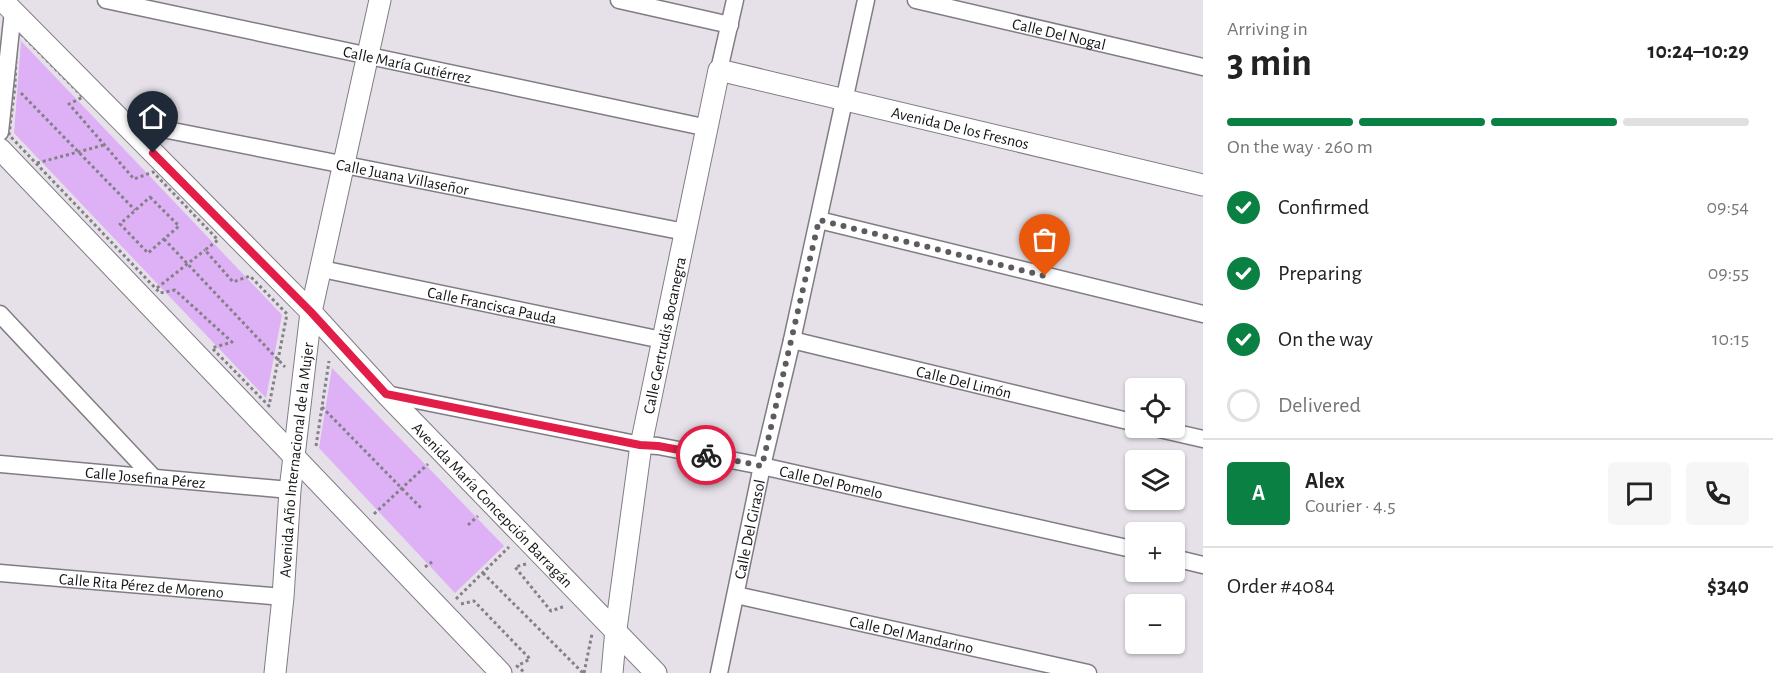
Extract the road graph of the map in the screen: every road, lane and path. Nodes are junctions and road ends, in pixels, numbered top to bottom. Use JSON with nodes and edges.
{"nodes":[{"id":1,"x":106,"y":0,"type":"edge"},
{"id":2,"x":380,"y":0,"type":"edge"},
{"id":3,"x":620,"y":0,"type":"edge"},
{"id":4,"x":735,"y":0,"type":"edge"},
{"id":5,"x":866,"y":0,"type":"edge"},
{"id":6,"x":916,"y":0,"type":"edge"},
{"id":7,"x":7,"y":5,"type":"edge"},
{"id":8,"x":730,"y":25,"type":"junction"},
{"id":9,"x":369,"y":56,"type":"junction"},
{"id":10,"x":1203,"y":67,"type":"edge"},
{"id":11,"x":719,"y":70,"type":"junction"},
{"id":12,"x":10,"y":81,"type":"junction"},
{"id":13,"x":843,"y":99,"type":"junction"},
{"id":14,"x":122,"y":121,"type":"junction"},
{"id":15,"x":708,"y":128,"type":"junction"},
{"id":16,"x":0,"y":132,"type":"edge"},
{"id":17,"x":104,"y":145,"type":"junction"},
{"id":18,"x":0,"y":149,"type":"edge"},
{"id":19,"x":78,"y":151,"type":"junction"},
{"id":20,"x":35,"y":163,"type":"junction"},
{"id":21,"x":345,"y":166,"type":"junction"},
{"id":22,"x":1203,"y":185,"type":"edge"},
{"id":23,"x":135,"y":210,"type":"junction"},
{"id":24,"x":819,"y":220,"type":"junction"},
{"id":25,"x":685,"y":232,"type":"junction"},
{"id":26,"x":164,"y":239,"type":"junction"},
{"id":27,"x":205,"y":250,"type":"junction"},
{"id":28,"x":188,"y":265,"type":"junction"},
{"id":29,"x":322,"y":269,"type":"junction"},
{"id":30,"x":156,"y":289,"type":"junction"},
{"id":31,"x":311,"y":312,"type":"junction"},
{"id":32,"x":0,"y":314,"type":"edge"},
{"id":33,"x":1203,"y":314,"type":"edge"},
{"id":34,"x":662,"y":340,"type":"junction"},
{"id":35,"x":792,"y":340,"type":"junction"},
{"id":36,"x":278,"y":360,"type":"junction"},
{"id":37,"x":338,"y":367,"type":"dead end"},
{"id":38,"x":302,"y":386,"type":"junction"},
{"id":39,"x":386,"y":394,"type":"junction"},
{"id":40,"x":322,"y":407,"type":"junction"},
{"id":41,"x":1125,"y":420,"type":"edge"},
{"id":42,"x":1185,"y":435,"type":"edge"},
{"id":43,"x":1203,"y":439,"type":"edge"},
{"id":44,"x":640,"y":445,"type":"junction"},
{"id":45,"x":315,"y":450,"type":"dead end"},
{"id":46,"x":294,"y":457,"type":"junction"},
{"id":47,"x":429,"y":462,"type":"dead end"},
{"id":48,"x":0,"y":464,"type":"edge"},
{"id":49,"x":762,"y":466,"type":"junction"},
{"id":50,"x":153,"y":477,"type":"junction"},
{"id":51,"x":402,"y":489,"type":"junction"},
{"id":52,"x":290,"y":490,"type":"junction"},
{"id":53,"x":367,"y":506,"type":"dead end"},
{"id":54,"x":422,"y":508,"type":"dead end"},
{"id":55,"x":374,"y":514,"type":"junction"},
{"id":56,"x":480,"y":514,"type":"dead end"},
{"id":57,"x":382,"y":521,"type":"dead end"},
{"id":58,"x":468,"y":525,"type":"dead end"},
{"id":59,"x":1125,"y":548,"type":"edge"},
{"id":60,"x":516,"y":552,"type":"dead end"},
{"id":61,"x":522,"y":558,"type":"dead end"},
{"id":62,"x":418,"y":560,"type":"dead end"},
{"id":63,"x":1185,"y":561,"type":"edge"},
{"id":64,"x":432,"y":562,"type":"dead end"},
{"id":65,"x":1203,"y":565,"type":"edge"},
{"id":66,"x":0,"y":573,"type":"edge"},
{"id":67,"x":483,"y":573,"type":"junction"},
{"id":68,"x":736,"y":596,"type":"junction"},
{"id":69,"x":283,"y":597,"type":"junction"},
{"id":70,"x":569,"y":605,"type":"dead end"},
{"id":71,"x":616,"y":629,"type":"junction"},
{"id":72,"x":592,"y":632,"type":"dead end"},
{"id":73,"x":275,"y":673,"type":"edge"},
{"id":74,"x":501,"y":673,"type":"edge"},
{"id":75,"x":525,"y":673,"type":"edge"},
{"id":76,"x":583,"y":673,"type":"edge"},
{"id":77,"x":612,"y":673,"type":"edge"},
{"id":78,"x":656,"y":673,"type":"edge"},
{"id":79,"x":719,"y":673,"type":"edge"},
{"id":80,"x":1088,"y":673,"type":"edge"}],
"edges":[{"from":1,"to":9,"type":"street","name":"Calle María Gutiérrez"},
{"from":2,"to":9,"type":"street","name":"Avenida Año Internacional de la Mujer"},
{"from":3,"to":8,"type":"street"},
{"from":4,"to":8,"type":"street","name":"Calle Gertrudis Bocanegra"},
{"from":5,"to":13,"type":"street","name":"Calle Del Girasol"},
{"from":6,"to":10,"type":"street","name":"Calle Del Nogal"},
{"from":7,"to":12,"type":"street"},
{"from":7,"to":14,"type":"street","name":"Avenida María Concepción Barragán"},
{"from":8,"to":11,"type":"street","name":"Calle Gertrudis Bocanegra"},
{"from":9,"to":15,"type":"street","name":"Calle María Gutiérrez"},
{"from":9,"to":21,"type":"street","name":"Avenida Año Internacional de la Mujer"},
{"from":11,"to":13,"type":"street","name":"Avenida De los Fresnos"},
{"from":11,"to":15,"type":"street","name":"Calle Gertrudis Bocanegra"},
{"from":12,"to":16,"type":"street"},
{"from":12,"to":17,"type":"path"},
{"from":12,"to":19,"type":"path"},
{"from":12,"to":20,"type":"path"},
{"from":13,"to":22,"type":"street","name":"Avenida De los Fresnos"},
{"from":13,"to":24,"type":"street","name":"Calle Del Girasol"},
{"from":14,"to":21,"type":"street","name":"Calle Juana Villaseñor"},
{"from":14,"to":31,"type":"street","name":"Avenida María Concepción Barragán"},
{"from":15,"to":25,"type":"street","name":"Calle Gertrudis Bocanegra"},
{"from":17,"to":19,"type":"path"},
{"from":17,"to":27,"type":"path"},
{"from":18,"to":46,"type":"street"},
{"from":19,"to":20,"type":"path"},
{"from":19,"to":23,"type":"path"},
{"from":20,"to":30,"type":"path"},
{"from":21,"to":25,"type":"street","name":"Calle Juana Villaseñor"},
{"from":21,"to":29,"type":"street","name":"Avenida Año Internacional de la Mujer"},
{"from":23,"to":26,"type":"path"},
{"from":23,"to":26,"type":"path"},
{"from":24,"to":33,"type":"street"},
{"from":24,"to":35,"type":"street","name":"Calle Del Girasol"},
{"from":25,"to":34,"type":"street","name":"Calle Gertrudis Bocanegra"},
{"from":26,"to":28,"type":"path"},
{"from":27,"to":28,"type":"path"},
{"from":27,"to":36,"type":"path"},
{"from":28,"to":30,"type":"path"},
{"from":28,"to":36,"type":"path"},
{"from":29,"to":31,"type":"street","name":"Avenida Año Internacional de la Mujer"},
{"from":29,"to":34,"type":"street","name":"Calle Francisca Pauda"},
{"from":30,"to":36,"type":"path"},
{"from":31,"to":38,"type":"street","name":"Avenida Año Internacional de la Mujer"},
{"from":31,"to":39,"type":"street","name":"Avenida María Concepción Barragán"},
{"from":32,"to":50,"type":"street"},
{"from":34,"to":44,"type":"street","name":"Calle Gertrudis Bocanegra"},
{"from":35,"to":41,"type":"street","name":"Calle Del Limón"},
{"from":35,"to":49,"type":"street","name":"Calle Del Girasol"},
{"from":36,"to":38,"type":"path"},
{"from":37,"to":40,"type":"path"},
{"from":38,"to":40,"type":"path"},
{"from":38,"to":46,"type":"street","name":"Avenida Año Internacional de la Mujer"},
{"from":39,"to":44,"type":"street","name":"Calle Del Pomelo"},
{"from":39,"to":71,"type":"street","name":"Avenida María Concepción Barragán"},
{"from":40,"to":45,"type":"path"},
{"from":40,"to":51,"type":"path"},
{"from":42,"to":43,"type":"street"},
{"from":44,"to":49,"type":"street","name":"Calle Del Pomelo"},
{"from":44,"to":71,"type":"street","name":"Calle Gertrudis Bocanegra"},
{"from":46,"to":52,"type":"street","name":"Avenida Año Internacional de la Mujer"},
{"from":46,"to":74,"type":"street"},
{"from":47,"to":51,"type":"path"},
{"from":48,"to":50,"type":"street","name":"Calle Josefina Pérez"},
{"from":49,"to":59,"type":"street","name":"Calle Del Pomelo"},
{"from":49,"to":68,"type":"street","name":"Calle Del Girasol"},
{"from":50,"to":52,"type":"street","name":"Calle Josefina Pérez"},
{"from":51,"to":54,"type":"path"},
{"from":51,"to":55,"type":"path"},
{"from":52,"to":69,"type":"street","name":"Avenida Año Internacional de la Mujer"},
{"from":53,"to":55,"type":"path"},
{"from":55,"to":57,"type":"path"},
{"from":56,"to":58,"type":"path"},
{"from":60,"to":67,"type":"path"},
{"from":61,"to":70,"type":"path"},
{"from":62,"to":64,"type":"path"},
{"from":63,"to":65,"type":"street"},
{"from":66,"to":69,"type":"street","name":"Calle Rita Pérez de Moreno"},
{"from":67,"to":75,"type":"path"},
{"from":67,"to":76,"type":"path"},
{"from":68,"to":79,"type":"street","name":"Calle Del Girasol"},
{"from":68,"to":80,"type":"street","name":"Calle Del Mandarino"},
{"from":69,"to":73,"type":"street","name":"Avenida Año Internacional de la Mujer"},
{"from":71,"to":77,"type":"street","name":"Calle Gertrudis Bocanegra"},
{"from":71,"to":78,"type":"street","name":"Avenida María Concepción Barragán"},
{"from":72,"to":76,"type":"path"}]}
